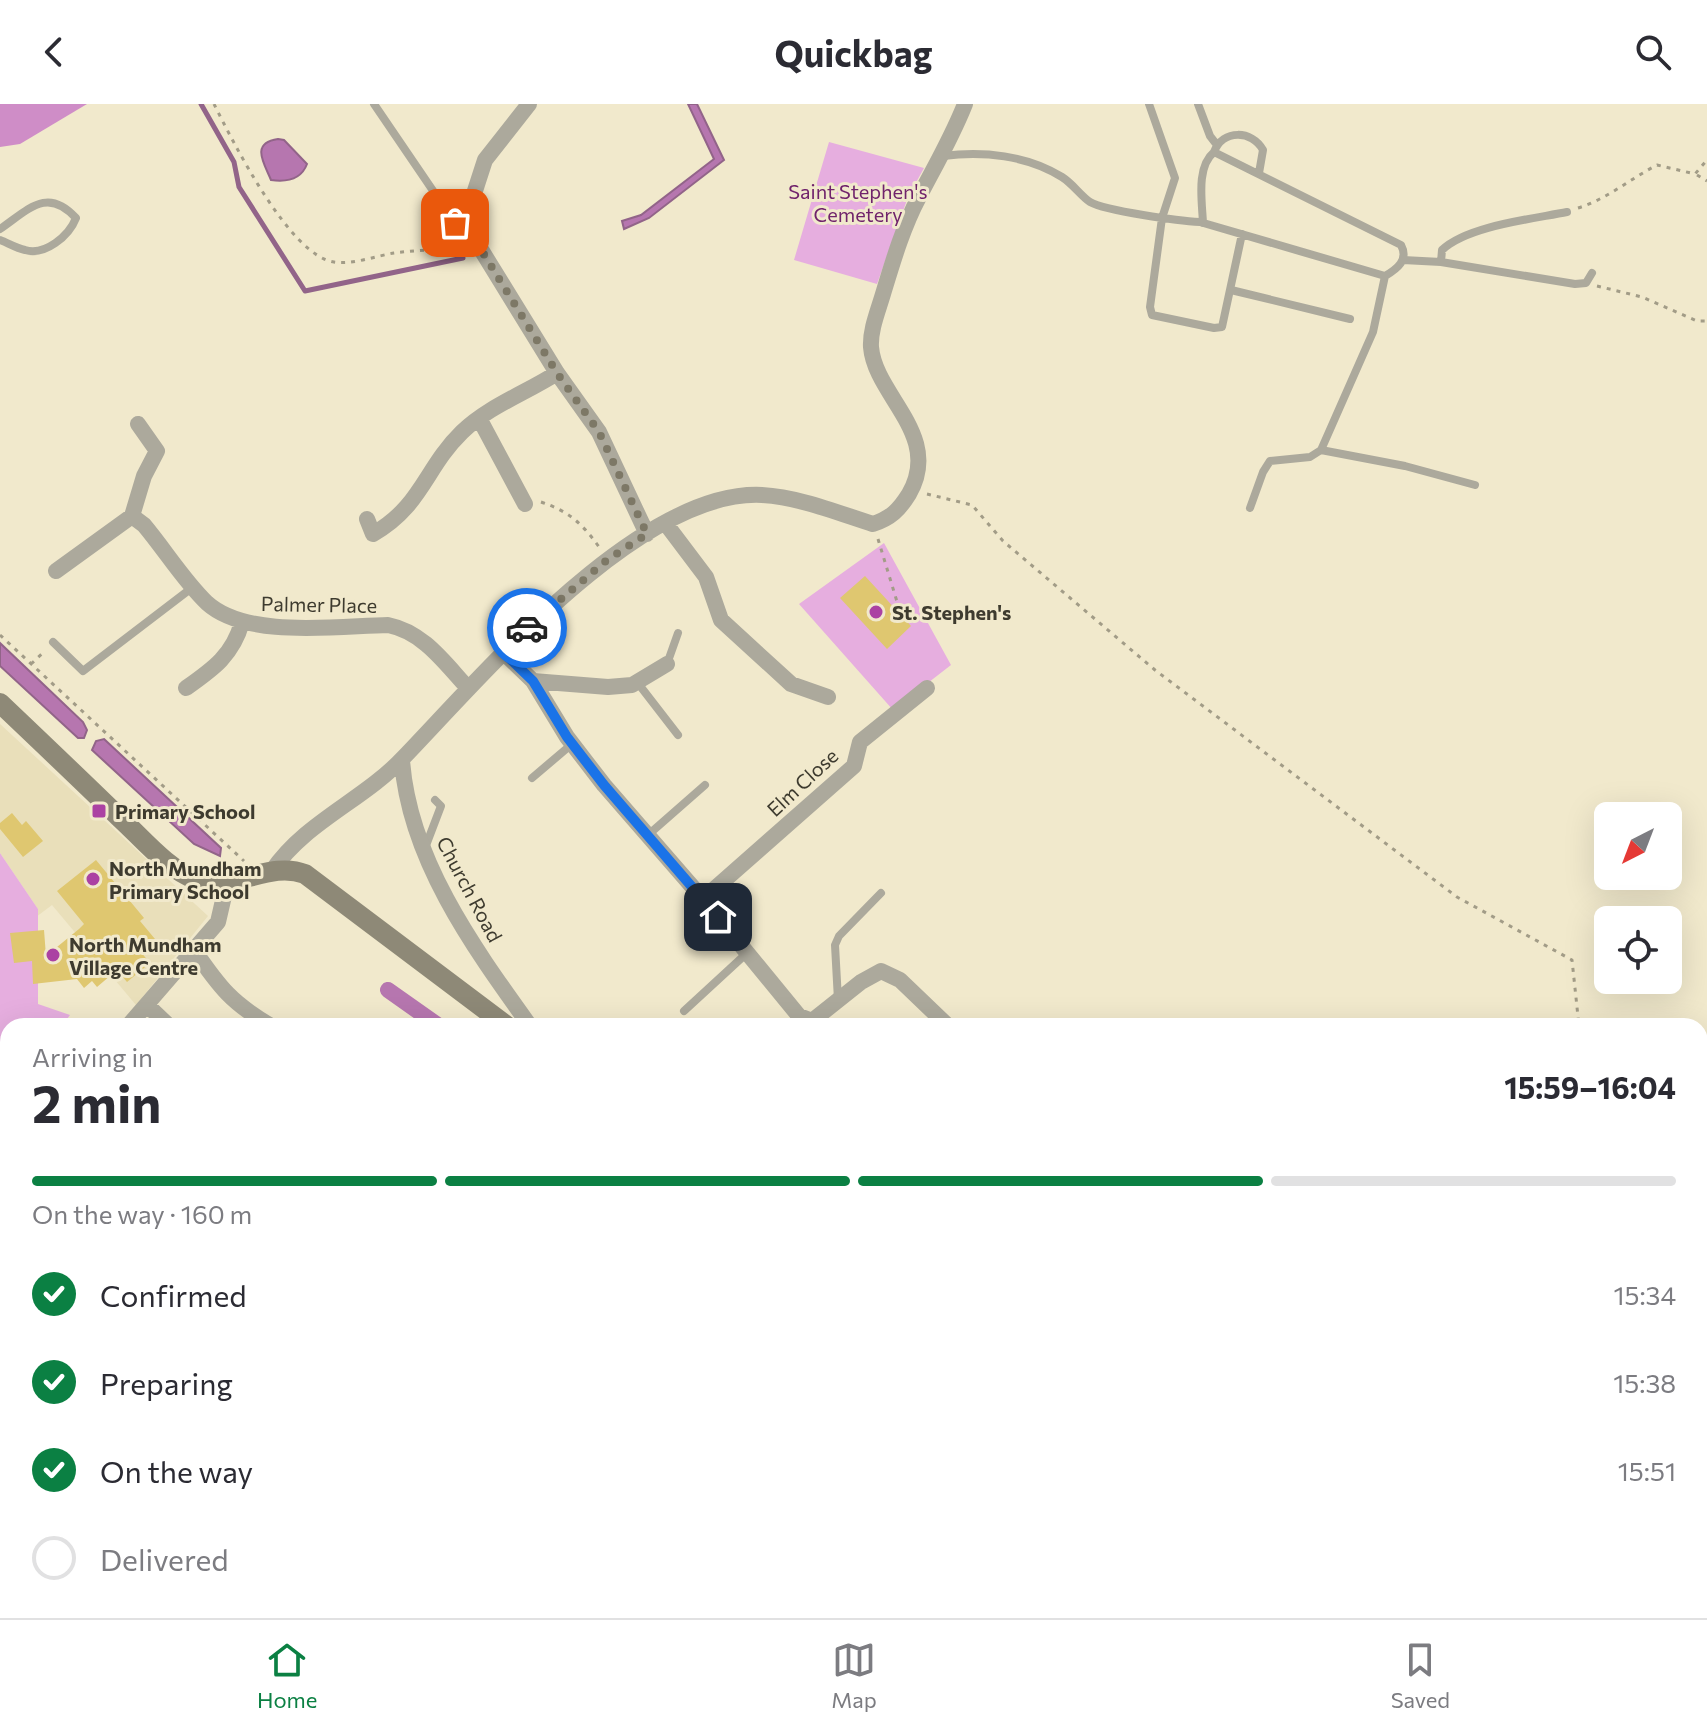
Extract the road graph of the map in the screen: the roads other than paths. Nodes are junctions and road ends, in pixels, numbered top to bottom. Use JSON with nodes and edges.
{"nodes":[{"id":1,"x":374,"y":104,"type":"edge"},
{"id":2,"x":529,"y":104,"type":"edge"},
{"id":3,"x":965,"y":104,"type":"edge"},
{"id":4,"x":1149,"y":104,"type":"edge"},
{"id":5,"x":1198,"y":104,"type":"edge"},
{"id":6,"x":1216,"y":148,"type":"junction"},
{"id":7,"x":942,"y":156,"type":"junction"},
{"id":8,"x":1259,"y":173,"type":"junction"},
{"id":9,"x":1567,"y":212,"type":"road end"},
{"id":10,"x":1162,"y":218,"type":"junction"},
{"id":11,"x":1203,"y":223,"type":"junction"},
{"id":12,"x":0,"y":229,"type":"edge"},
{"id":13,"x":1242,"y":234,"type":"junction"},
{"id":14,"x":0,"y":240,"type":"edge"},
{"id":15,"x":477,"y":243,"type":"junction"},
{"id":16,"x":1403,"y":260,"type":"junction"},
{"id":17,"x":1441,"y":262,"type":"junction"},
{"id":18,"x":1592,"y":273,"type":"dead end"},
{"id":19,"x":1385,"y":276,"type":"junction"},
{"id":20,"x":1231,"y":290,"type":"junction"},
{"id":21,"x":1350,"y":319,"type":"dead end"},
{"id":22,"x":557,"y":373,"type":"junction"},
{"id":23,"x":479,"y":418,"type":"junction"},
{"id":24,"x":138,"y":424,"type":"dead end"},
{"id":25,"x":1321,"y":450,"type":"junction"},
{"id":26,"x":1475,"y":485,"type":"dead end"},
{"id":27,"x":525,"y":504,"type":"road end"},
{"id":28,"x":1250,"y":508,"type":"dead end"},
{"id":29,"x":132,"y":516,"type":"junction"},
{"id":30,"x":367,"y":519,"type":"dead end"},
{"id":31,"x":666,"y":524,"type":"junction"},
{"id":32,"x":647,"y":534,"type":"junction"},
{"id":33,"x":56,"y":571,"type":"dead end"},
{"id":34,"x":194,"y":587,"type":"junction"},
{"id":35,"x":242,"y":622,"type":"junction"},
{"id":36,"x":678,"y":633,"type":"dead end"},
{"id":37,"x":53,"y":642,"type":"road end"},
{"id":38,"x":503,"y":652,"type":"junction"},
{"id":39,"x":667,"y":664,"type":"joint"},
{"id":40,"x":533,"y":681,"type":"junction"},
{"id":41,"x":637,"y":682,"type":"junction"},
{"id":42,"x":467,"y":687,"type":"junction"},
{"id":43,"x":186,"y":688,"type":"dead end"},
{"id":44,"x":927,"y":688,"type":"dead end"},
{"id":45,"x":828,"y":697,"type":"dead end"},
{"id":46,"x":0,"y":703,"type":"edge"},
{"id":47,"x":678,"y":735,"type":"dead end"},
{"id":48,"x":572,"y":744,"type":"junction"},
{"id":49,"x":402,"y":760,"type":"junction"},
{"id":50,"x":532,"y":778,"type":"dead end"},
{"id":51,"x":705,"y":785,"type":"dead end"},
{"id":52,"x":435,"y":800,"type":"dead end"},
{"id":53,"x":647,"y":835,"type":"junction"},
{"id":54,"x":425,"y":849,"type":"junction"},
{"id":55,"x":265,"y":874,"type":"junction"},
{"id":56,"x":227,"y":883,"type":"junction"},
{"id":57,"x":881,"y":893,"type":"dead end"},
{"id":58,"x":703,"y":899,"type":"junction"},
{"id":59,"x":194,"y":950,"type":"junction"},
{"id":60,"x":747,"y":953,"type":"junction"},
{"id":61,"x":838,"y":1001,"type":"junction"},
{"id":62,"x":147,"y":1005,"type":"junction"},
{"id":63,"x":684,"y":1011,"type":"dead end"},
{"id":64,"x":135,"y":1018,"type":"edge"},
{"id":65,"x":161,"y":1018,"type":"edge"},
{"id":66,"x":256,"y":1018,"type":"edge"},
{"id":67,"x":496,"y":1018,"type":"edge"},
{"id":68,"x":525,"y":1018,"type":"edge"},
{"id":69,"x":791,"y":1018,"type":"edge"},
{"id":70,"x":816,"y":1018,"type":"edge"},
{"id":71,"x":940,"y":1018,"type":"edge"}],
"edges":[{"from":1,"to":15,"type":"lane"},
{"from":2,"to":15,"type":"street"},
{"from":3,"to":7,"type":"street"},
{"from":4,"to":10,"type":"lane"},
{"from":5,"to":6,"type":"lane"},
{"from":6,"to":8,"type":"lane"},
{"from":6,"to":8,"type":"lane"},
{"from":6,"to":11,"type":"lane"},
{"from":7,"to":10,"type":"lane"},
{"from":7,"to":31,"type":"street"},
{"from":8,"to":16,"type":"lane"},
{"from":9,"to":17,"type":"lane"},
{"from":10,"to":11,"type":"lane"},
{"from":10,"to":20,"type":"lane"},
{"from":11,"to":13,"type":"lane"},
{"from":12,"to":14,"type":"lane"},
{"from":13,"to":19,"type":"lane"},
{"from":13,"to":20,"type":"lane"},
{"from":15,"to":22,"type":"street"},
{"from":16,"to":17,"type":"lane"},
{"from":16,"to":19,"type":"lane"},
{"from":17,"to":18,"type":"lane"},
{"from":19,"to":25,"type":"lane"},
{"from":20,"to":21,"type":"lane"},
{"from":22,"to":23,"type":"street"},
{"from":22,"to":32,"type":"street"},
{"from":23,"to":27,"type":"street"},
{"from":23,"to":30,"type":"street"},
{"from":24,"to":29,"type":"street"},
{"from":25,"to":26,"type":"lane"},
{"from":25,"to":28,"type":"lane"},
{"from":29,"to":33,"type":"street"},
{"from":29,"to":34,"type":"street","name":"Palmer Place"},
{"from":31,"to":32,"type":"street"},
{"from":31,"to":45,"type":"street"},
{"from":32,"to":38,"type":"street"},
{"from":34,"to":35,"type":"street","name":"Palmer Place"},
{"from":34,"to":37,"type":"lane"},
{"from":35,"to":42,"type":"street","name":"Palmer Place"},
{"from":35,"to":43,"type":"street","name":"Palmer Place"},
{"from":36,"to":39,"type":"lane"},
{"from":38,"to":40,"type":"street"},
{"from":38,"to":42,"type":"street"},
{"from":39,"to":41,"type":"street"},
{"from":40,"to":41,"type":"street"},
{"from":40,"to":48,"type":"street"},
{"from":41,"to":47,"type":"lane"},
{"from":42,"to":49,"type":"street"},
{"from":44,"to":58,"type":"street","name":"Elm Close"},
{"from":46,"to":56,"type":"main road"},
{"from":48,"to":50,"type":"lane"},
{"from":48,"to":53,"type":"street"},
{"from":49,"to":54,"type":"street","name":"Church Road"},
{"from":49,"to":55,"type":"street"},
{"from":51,"to":53,"type":"lane"},
{"from":52,"to":54,"type":"lane"},
{"from":53,"to":58,"type":"street"},
{"from":54,"to":68,"type":"street","name":"Church Road"},
{"from":55,"to":56,"type":"main road"},
{"from":55,"to":67,"type":"main road"},
{"from":56,"to":59,"type":"street"},
{"from":57,"to":61,"type":"lane"},
{"from":58,"to":60,"type":"street"},
{"from":59,"to":62,"type":"street"},
{"from":59,"to":66,"type":"street"},
{"from":60,"to":63,"type":"lane"},
{"from":60,"to":69,"type":"street"},
{"from":61,"to":70,"type":"street"},
{"from":61,"to":71,"type":"street"},
{"from":62,"to":64,"type":"street"},
{"from":62,"to":65,"type":"street"}]}
